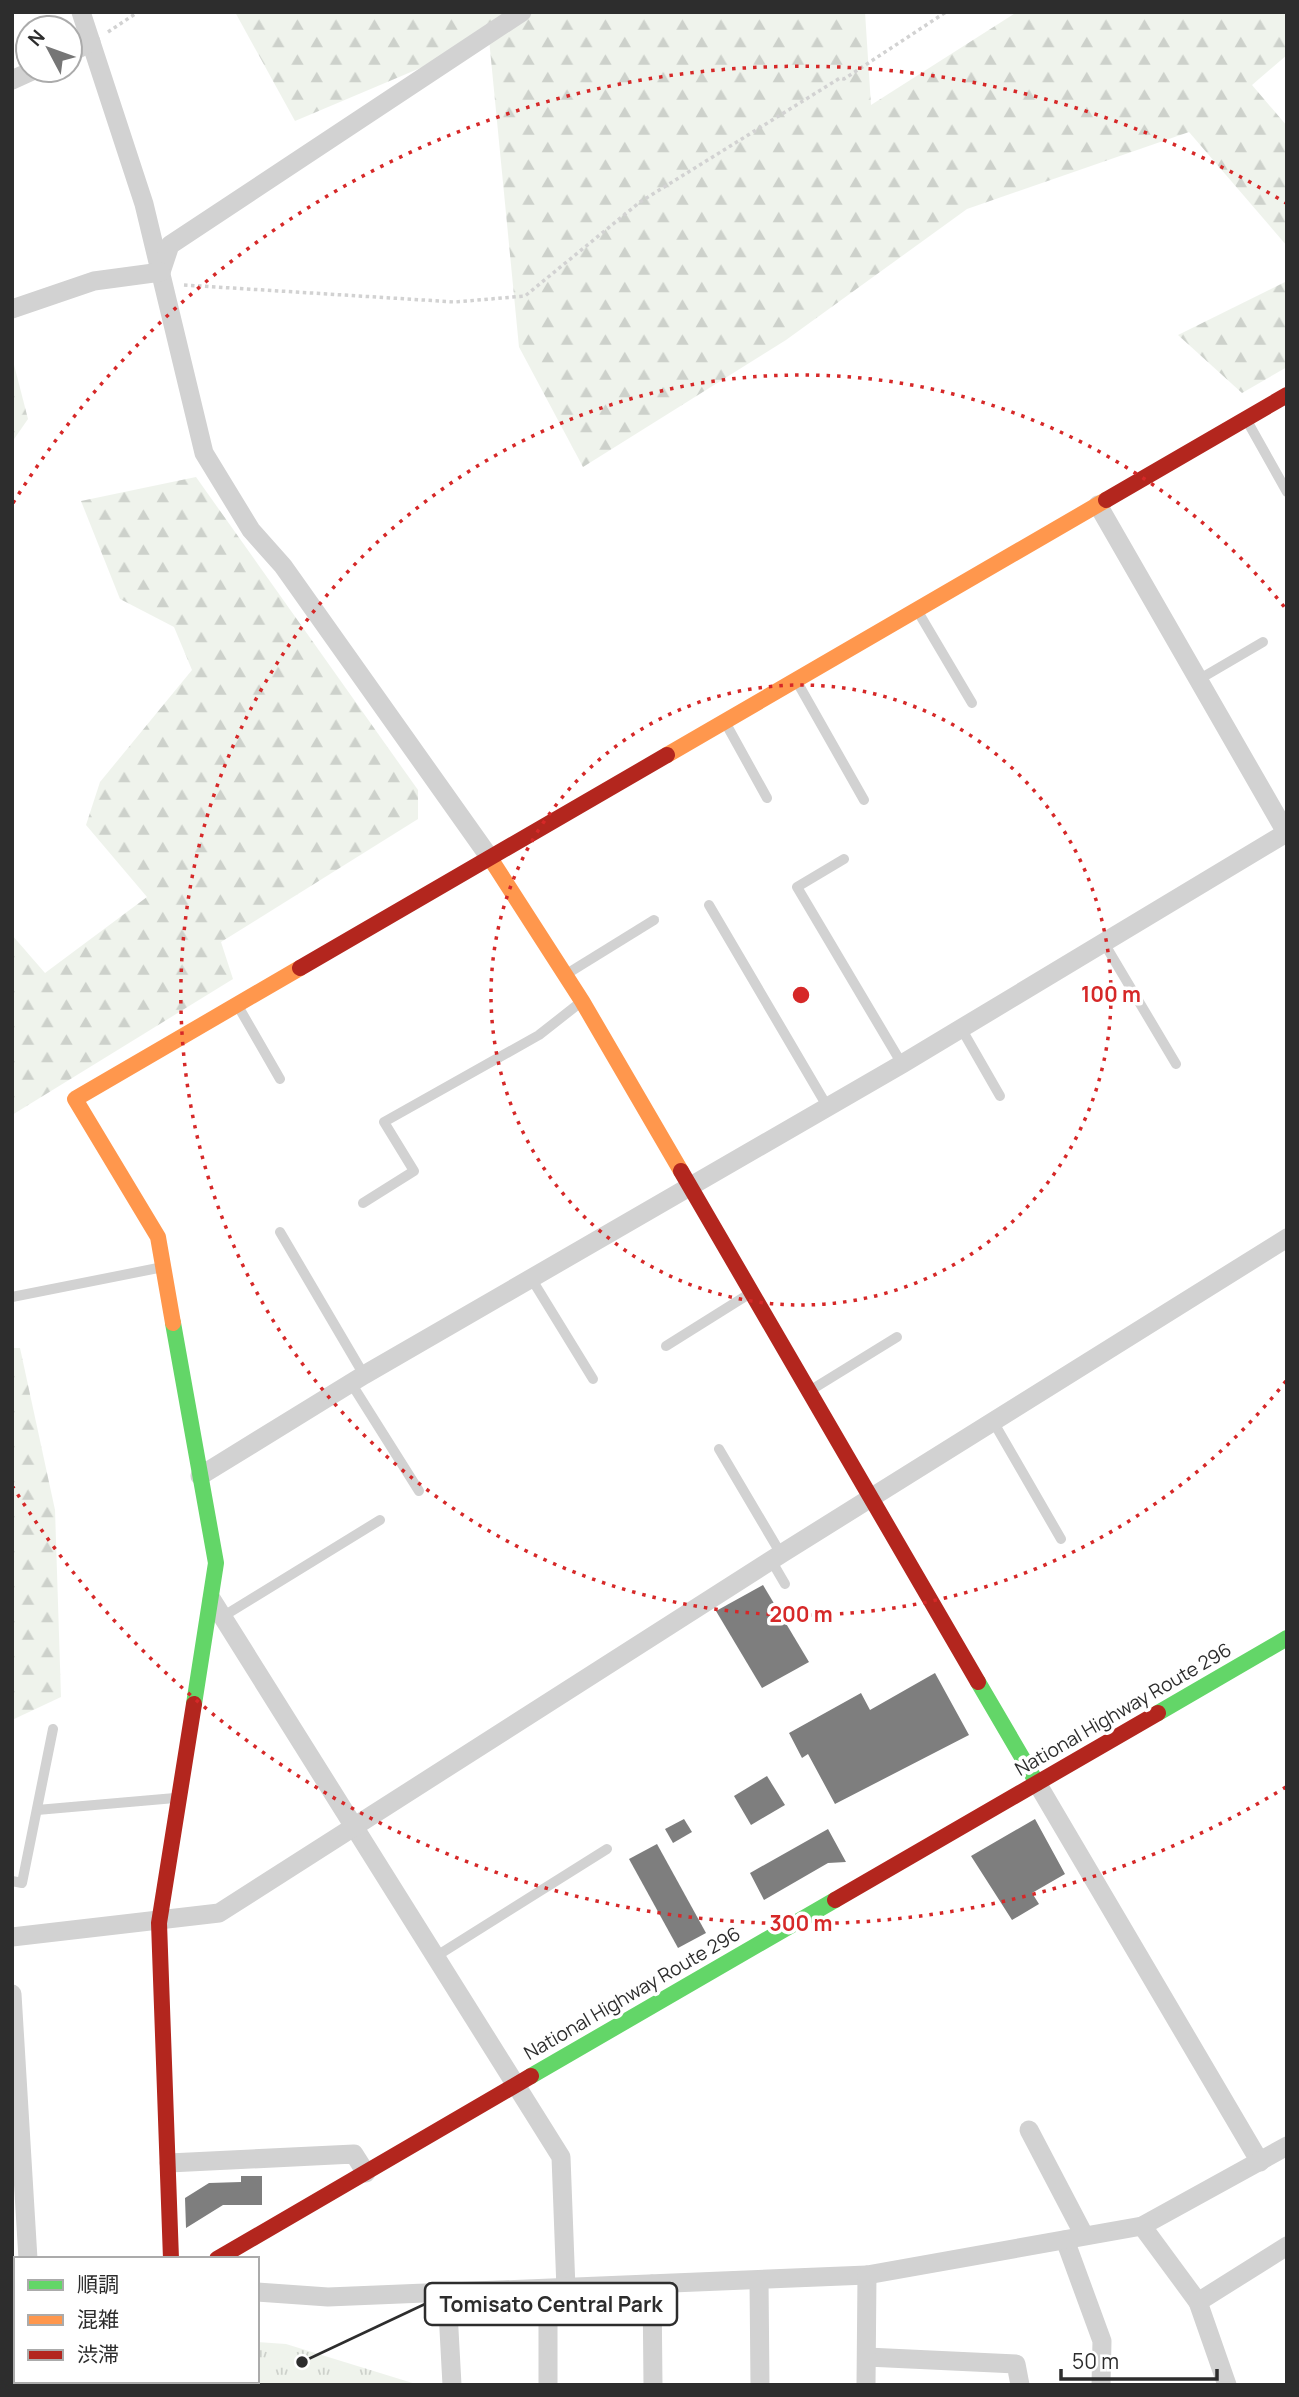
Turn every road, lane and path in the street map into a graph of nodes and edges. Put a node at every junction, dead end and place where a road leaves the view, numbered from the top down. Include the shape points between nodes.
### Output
1 (81, 12) edge
2 (138, 12) edge
3 (522, 12) edge
4 (946, 12) edge
5 (91, 42) junction
6 (84, 45) edge
7 (161, 272) junction
8 (12, 309) edge
9 (1287, 395) edge
10 (1245, 419) junction
11 (1287, 492) edge
12 (1098, 505) junction
13 (917, 610) junction
14 (1263, 642) dead end
15 (796, 680) junction
16 (1198, 680) junction
17 (972, 703) dead end
18 (725, 721) junction
19 (767, 798) dead end
20 (864, 800) dead end
21 (1286, 834) edge
22 (490, 858) junction
23 (844, 859) dead end
24 (709, 905) dead end
25 (654, 920) dead end
26 (1104, 943) junction
27 (565, 975) junction
28 (582, 1001) junction
29 (237, 1004) junction
30 (961, 1028) junction
31 (902, 1064) junction
32 (1177, 1064) dead end
33 (280, 1079) dead end
34 (1000, 1096) dead end
35 (827, 1106) junction
36 (690, 1184) junction
37 (363, 1203) dead end
38 (280, 1232) dead end
39 (1287, 1238) edge
40 (165, 1267) junction
41 (531, 1278) junction
42 (752, 1292) junction
43 (12, 1297) edge
44 (897, 1337) dead end
45 (666, 1346) dead end
46 (357, 1379) junction
47 (593, 1379) dead end
48 (810, 1391) junction
49 (994, 1423) junction
50 (719, 1449) dead end
51 (200, 1476) junction
52 (419, 1491) dead end
53 (872, 1497) junction
54 (380, 1520) dead end
55 (1061, 1539) dead end
56 (776, 1557) junction
57 (785, 1584) dead end
58 (217, 1609) junction
59 (1287, 1638) edge
60 (53, 1729) dead end
61 (1037, 1783) junction
62 (176, 1798) junction
63 (37, 1810) junction
64 (355, 1827) junction
65 (607, 1849) dead end
66 (12, 1881) edge
67 (159, 1923) junction
68 (12, 1937) edge
69 (436, 1956) junction
70 (12, 1994) edge
71 (515, 2085) junction
72 (1029, 2130) dead end
73 (1287, 2146) edge
74 (1260, 2162) junction
75 (169, 2163) junction
76 (366, 2173) junction
77 (1142, 2226) junction
78 (1084, 2235) junction
79 (1065, 2240) junction
80 (1287, 2246) edge
81 (28, 2257) edge
82 (171, 2257) edge
83 (220, 2257) edge
84 (867, 2275) junction
85 (759, 2280) junction
86 (652, 2284) junction
87 (557, 2289) junction
88 (259, 2292) edge
89 (447, 2293) junction
90 (1198, 2302) junction
91 (867, 2357) junction
92 (452, 2385) edge
93 (548, 2385) edge
94 (653, 2385) edge
95 (760, 2385) edge
96 (866, 2385) edge
97 (1020, 2385) edge
98 (1101, 2385) edge
99 (1227, 2385) edge

1 - 5 street
2 - 5 path
3 - 7 street via 170,245
4 - 7 path via 640,202 525,296 455,302 184,285
5 - 6 street
5 - 7 street via 144,204
7 - 8 street via 94,281
7 - 22 street via 204,453 251,530 284,566
9 - 10 main road
10 - 11 lane
10 - 12 main road
12 - 13 main road
12 - 16 street
13 - 15 main road
13 - 17 lane
14 - 16 lane
15 - 18 main road
15 - 20 lane
16 - 21 street
18 - 19 lane
18 - 22 main road
21 - 26 street
22 - 27 main road
22 - 29 main road
23 - 31 lane via 797,887
24 - 35 lane
25 - 27 lane
26 - 30 street
26 - 32 lane
27 - 28 main road
28 - 36 main road
28 - 37 lane via 539,1035 384,1122 414,1171
29 - 33 lane
29 - 40 main road via 75,1099 158,1237
30 - 31 street
30 - 34 lane
31 - 35 street
35 - 36 street
36 - 41 street
36 - 42 main road
38 - 46 lane
39 - 49 street
40 - 43 lane
40 - 51 main road
41 - 46 street
41 - 47 lane
42 - 45 lane
42 - 48 main road
44 - 48 lane
46 - 51 street
46 - 52 lane
48 - 53 main road
49 - 53 street
49 - 55 lane
50 - 56 lane
51 - 58 main road via 216,1563
53 - 56 street
53 - 61 main road
54 - 58 lane
56 - 57 lane
56 - 64 street
58 - 62 main road
58 - 64 street
59 - 61 main road, National Highway Route 296
60 - 63 lane
61 - 71 main road, National Highway Route 296
61 - 74 street
62 - 63 lane
62 - 67 main road
63 - 66 lane via 22,1883
64 - 67 street via 219,1913
64 - 69 street
65 - 69 lane
67 - 68 street
67 - 75 main road
69 - 71 street
70 - 81 street
71 - 76 main road, National Highway Route 296
71 - 87 street via 561,2157
72 - 78 street
73 - 74 street
74 - 77 street
75 - 76 street via 354,2154
75 - 82 main road
76 - 83 main road, National Highway Route 296
77 - 78 street
77 - 90 street
78 - 79 street
79 - 84 street
79 - 98 street via 1102,2342
80 - 90 street
84 - 85 street
84 - 91 street
85 - 86 street
85 - 95 street
86 - 87 street
86 - 94 street
87 - 89 street
87 - 93 street
88 - 89 street via 328,2297
89 - 92 street
90 - 99 street
91 - 96 street
91 - 97 street via 1016,2364

